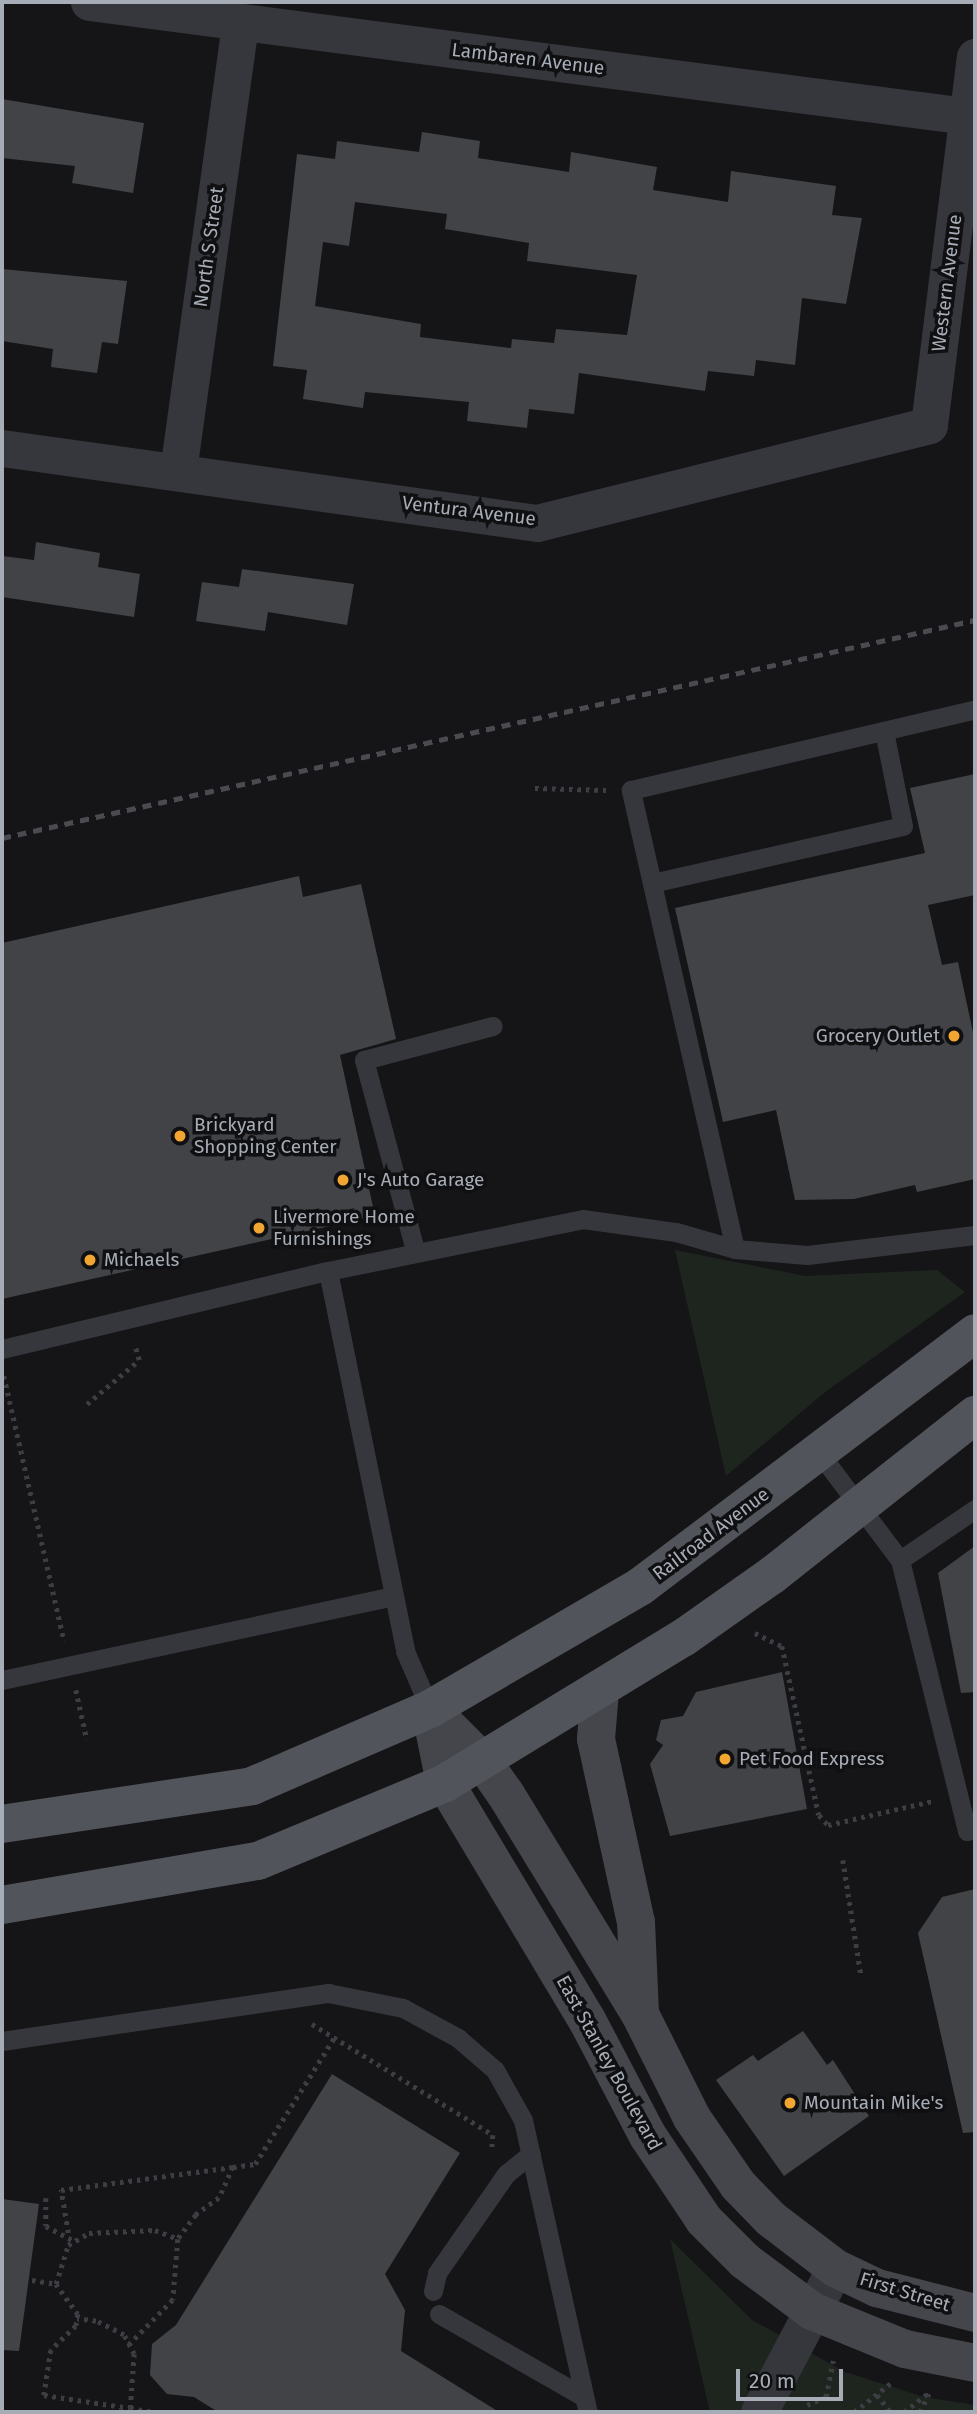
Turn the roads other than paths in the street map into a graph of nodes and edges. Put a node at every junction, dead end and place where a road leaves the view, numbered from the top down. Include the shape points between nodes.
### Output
1 (89, 2) edge
2 (240, 22) junction
3 (975, 57) edge
4 (967, 116) junction
5 (929, 425) joint
6 (2, 448) edge
7 (178, 471) junction
8 (975, 709) edge
9 (884, 731) junction
10 (652, 883) junction
11 (493, 1026) dead end
12 (973, 1239) edge
13 (735, 1249) junction
14 (415, 1250) junction
15 (328, 1271) junction
16 (975, 1334) edge
17 (2, 1349) edge
18 (975, 1415) edge
19 (817, 1450) junction
20 (857, 1505) junction
21 (975, 1509) edge
22 (901, 1560) junction
23 (393, 1596) junction
24 (2, 1679) edge
25 (600, 1691) junction
26 (430, 1709) junction
27 (483, 1762) junction
28 (445, 1783) junction
29 (2, 1824) edge
30 (975, 1829) edge
31 (2, 1905) edge
32 (640, 2014) junction
33 (2, 2041) edge
34 (531, 2154) junction
35 (835, 2268) junction
36 (433, 2291) dead end
37 (812, 2311) junction
38 (975, 2313) edge
39 (439, 2314) dead end
40 (975, 2363) edge
41 (586, 2405) edge
42 (759, 2412) edge

1 - 2 street, Lambaren Avenue
2 - 4 street, Lambaren Avenue
2 - 7 street, North S Street
3 - 4 street, Western Avenue
4 - 5 street, Western Avenue
5 - 7 street, Ventura Avenue via 537,523
6 - 7 street, Ventura Avenue
8 - 9 lane
9 - 10 lane via 903,826
9 - 10 lane via 631,790
10 - 13 lane
11 - 14 lane via 364,1060
12 - 13 lane via 807,1255
13 - 14 lane via 676,1232 583,1219
14 - 15 lane
15 - 17 lane
15 - 23 lane
16 - 19 main road, Railroad Avenue
18 - 20 main road
19 - 20 lane
19 - 26 main road, Railroad Avenue via 641,1586
20 - 22 lane
20 - 25 main road via 771,1576
21 - 22 lane
22 - 30 lane via 967,1831
23 - 24 lane
23 - 26 lane via 405,1651
25 - 27 main road
25 - 32 main road via 596,1739 636,1922
26 - 27 main road
26 - 28 main road, East Stanley Boulevard
26 - 29 main road via 252,1786
27 - 28 main road
27 - 32 main road
28 - 31 main road via 258,1861
28 - 37 main road, East Stanley Boulevard via 675,2180 745,2261
32 - 35 main road via 692,2118 738,2185 771,2219
33 - 34 lane via 328,1993 403,2008 458,2038 495,2070 523,2120
34 - 36 lane via 506,2174 437,2273
34 - 41 lane
35 - 37 street
35 - 38 main road, First Street via 917,2301
37 - 40 main road via 905,2349
37 - 42 street
39 - 41 lane

